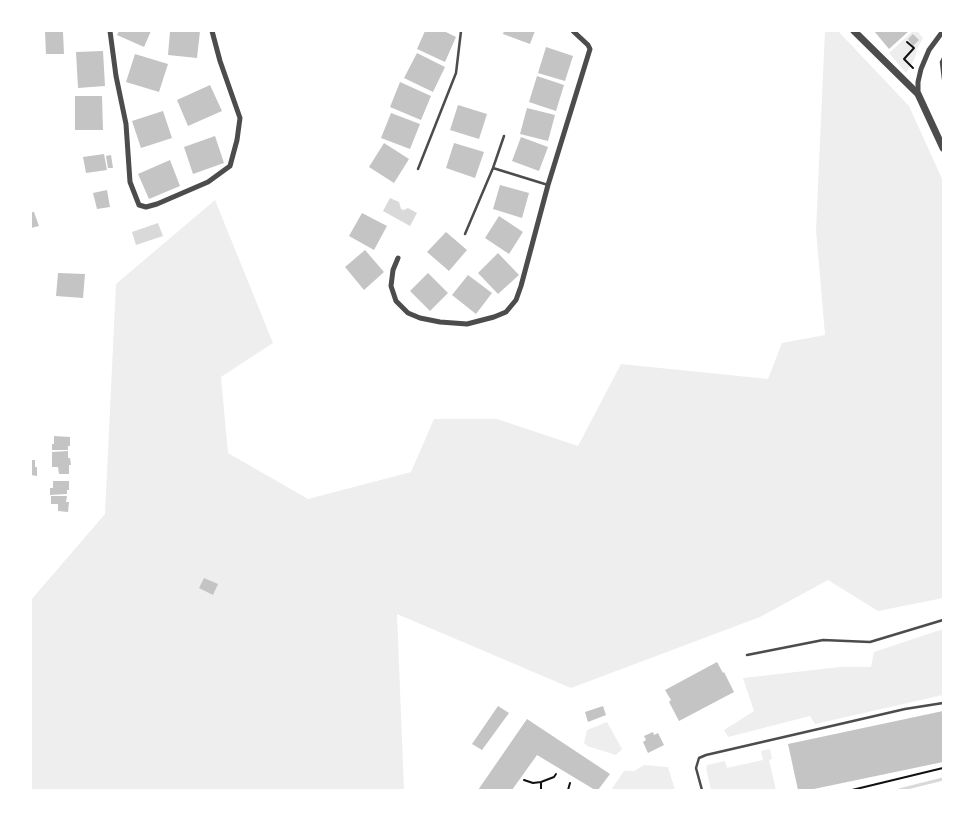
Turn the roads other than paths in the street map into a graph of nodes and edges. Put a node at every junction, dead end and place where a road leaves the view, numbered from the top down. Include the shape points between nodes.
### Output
1 (110, 31) edge
2 (212, 31) edge
3 (461, 31) edge
4 (573, 31) edge
5 (854, 31) edge
6 (943, 31) edge
7 (943, 58) edge
8 (943, 79) edge
9 (918, 94) junction
10 (504, 136) dead end
11 (943, 148) edge
12 (493, 168) junction
13 (418, 169) dead end
14 (548, 185) junction
15 (465, 234) dead end
16 (398, 258) dead end
17 (943, 620) edge
18 (746, 655) dead end
19 (943, 703) edge
20 (702, 790) edge

1 - 2 street via 126,124 130,182 138,205 146,207 208,182 230,166 238,140 240,118
3 - 13 lane via 456,74
4 - 14 street via 590,49
5 - 9 street
6 - 9 street via 929,50 920,74
7 - 8 lane via 940,62
9 - 11 street
10 - 12 lane
12 - 14 lane
12 - 15 lane
14 - 16 street via 521,286 516,300 506,312 467,324 440,322 408,313 396,301 390,286
17 - 18 lane via 870,642 823,640
19 - 20 lane via 905,709 699,758 696,768

